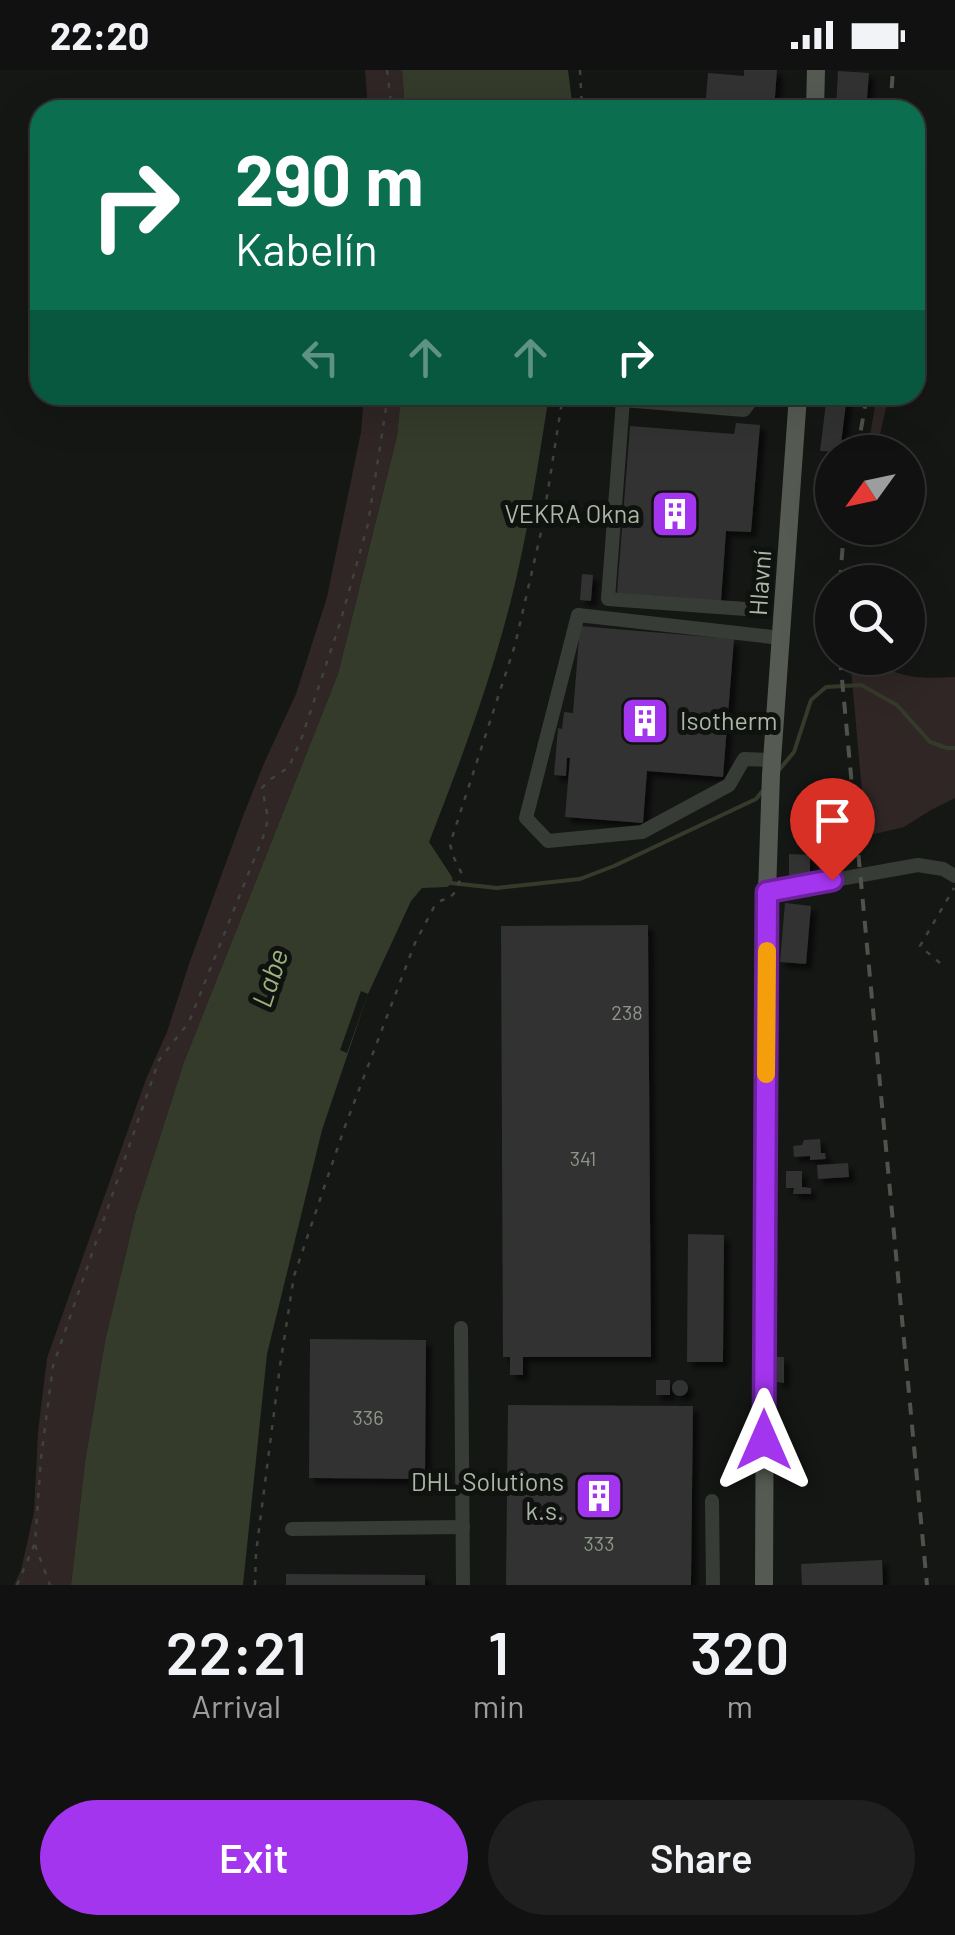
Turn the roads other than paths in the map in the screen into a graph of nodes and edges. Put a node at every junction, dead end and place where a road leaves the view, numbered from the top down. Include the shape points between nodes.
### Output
1 (816, 70) edge
2 (814, 100) edge
3 (622, 405) edge
4 (683, 405) edge
5 (748, 405) edge
6 (797, 405) edge
7 (759, 610) dead end
8 (781, 638) junction
9 (772, 767) junction
10 (955, 876) edge
11 (767, 892) junction
12 (461, 1328) dead end
13 (712, 1502) dead end
14 (463, 1526) junction
15 (292, 1528) dead end
16 (464, 1585) edge
17 (713, 1585) edge
18 (764, 1585) edge

1 - 2 main road
3 - 7 street via 608,599
4 - 5 street
6 - 8 main road, Hlavní
8 - 9 main road, Hlavní
8 - 9 street via 578,615 526,818 548,841 642,832 729,785 744,758
9 - 11 main road, Hlavní
10 - 11 street via 918,865
11 - 18 main road, Hlavní
12 - 14 street
13 - 17 street
14 - 15 street
14 - 16 street

